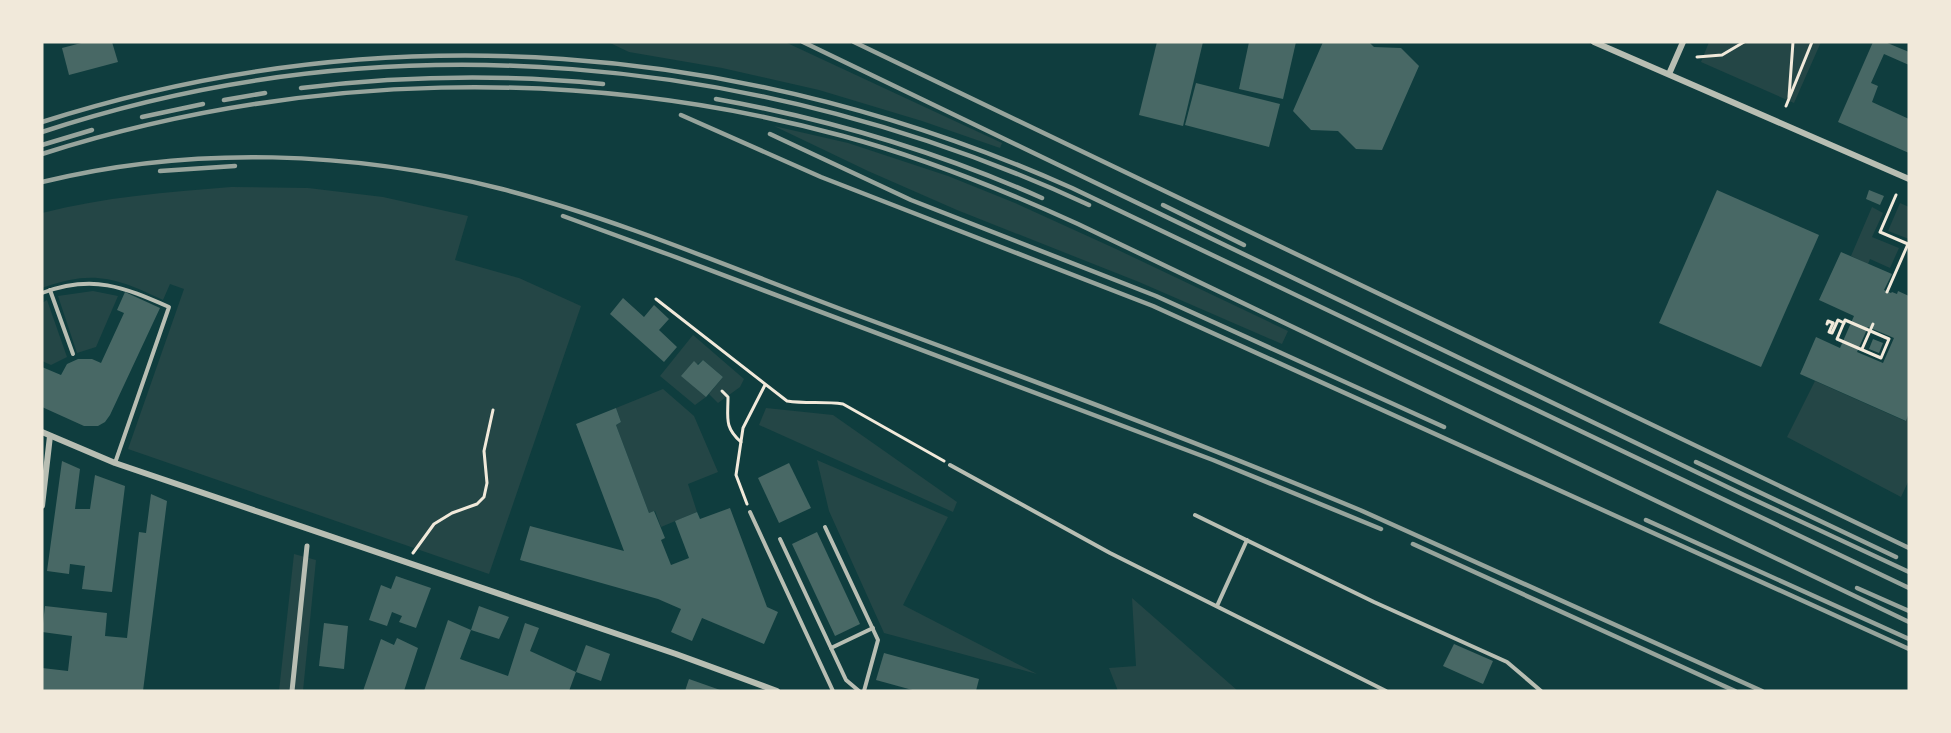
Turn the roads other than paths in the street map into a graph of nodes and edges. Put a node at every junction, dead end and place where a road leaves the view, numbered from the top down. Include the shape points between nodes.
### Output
1 (1594, 42) edge
2 (1683, 42) edge
3 (1668, 75) junction
4 (1909, 179) edge
5 (50, 290) junction
6 (42, 292) edge
7 (73, 354) dead end
8 (42, 432) edge
9 (50, 436) junction
10 (116, 463) junction
11 (950, 465) road end
12 (42, 506) edge
13 (750, 512) road end
14 (1195, 515) dead end
15 (825, 527) dead end
16 (780, 539) dead end
17 (1247, 540) junction
18 (308, 546) dead end
19 (1217, 606) junction
20 (873, 628) junction
21 (831, 648) junction
22 (292, 691) edge
23 (777, 691) edge
24 (833, 691) edge
25 (862, 691) edge
26 (1386, 691) edge
27 (1541, 691) edge

1 - 3 street
2 - 3 street
3 - 4 street
5 - 6 lane
5 - 7 lane
5 - 10 lane via 110,284 169,307
8 - 9 street
9 - 10 street
9 - 12 street
10 - 23 street
11 - 19 lane via 1110,553
13 - 24 lane
14 - 17 lane
15 - 20 lane
16 - 21 lane
17 - 19 lane
17 - 27 lane via 1507,662
18 - 22 street
19 - 26 lane
20 - 21 lane
20 - 25 lane via 878,640
21 - 25 lane via 846,680

